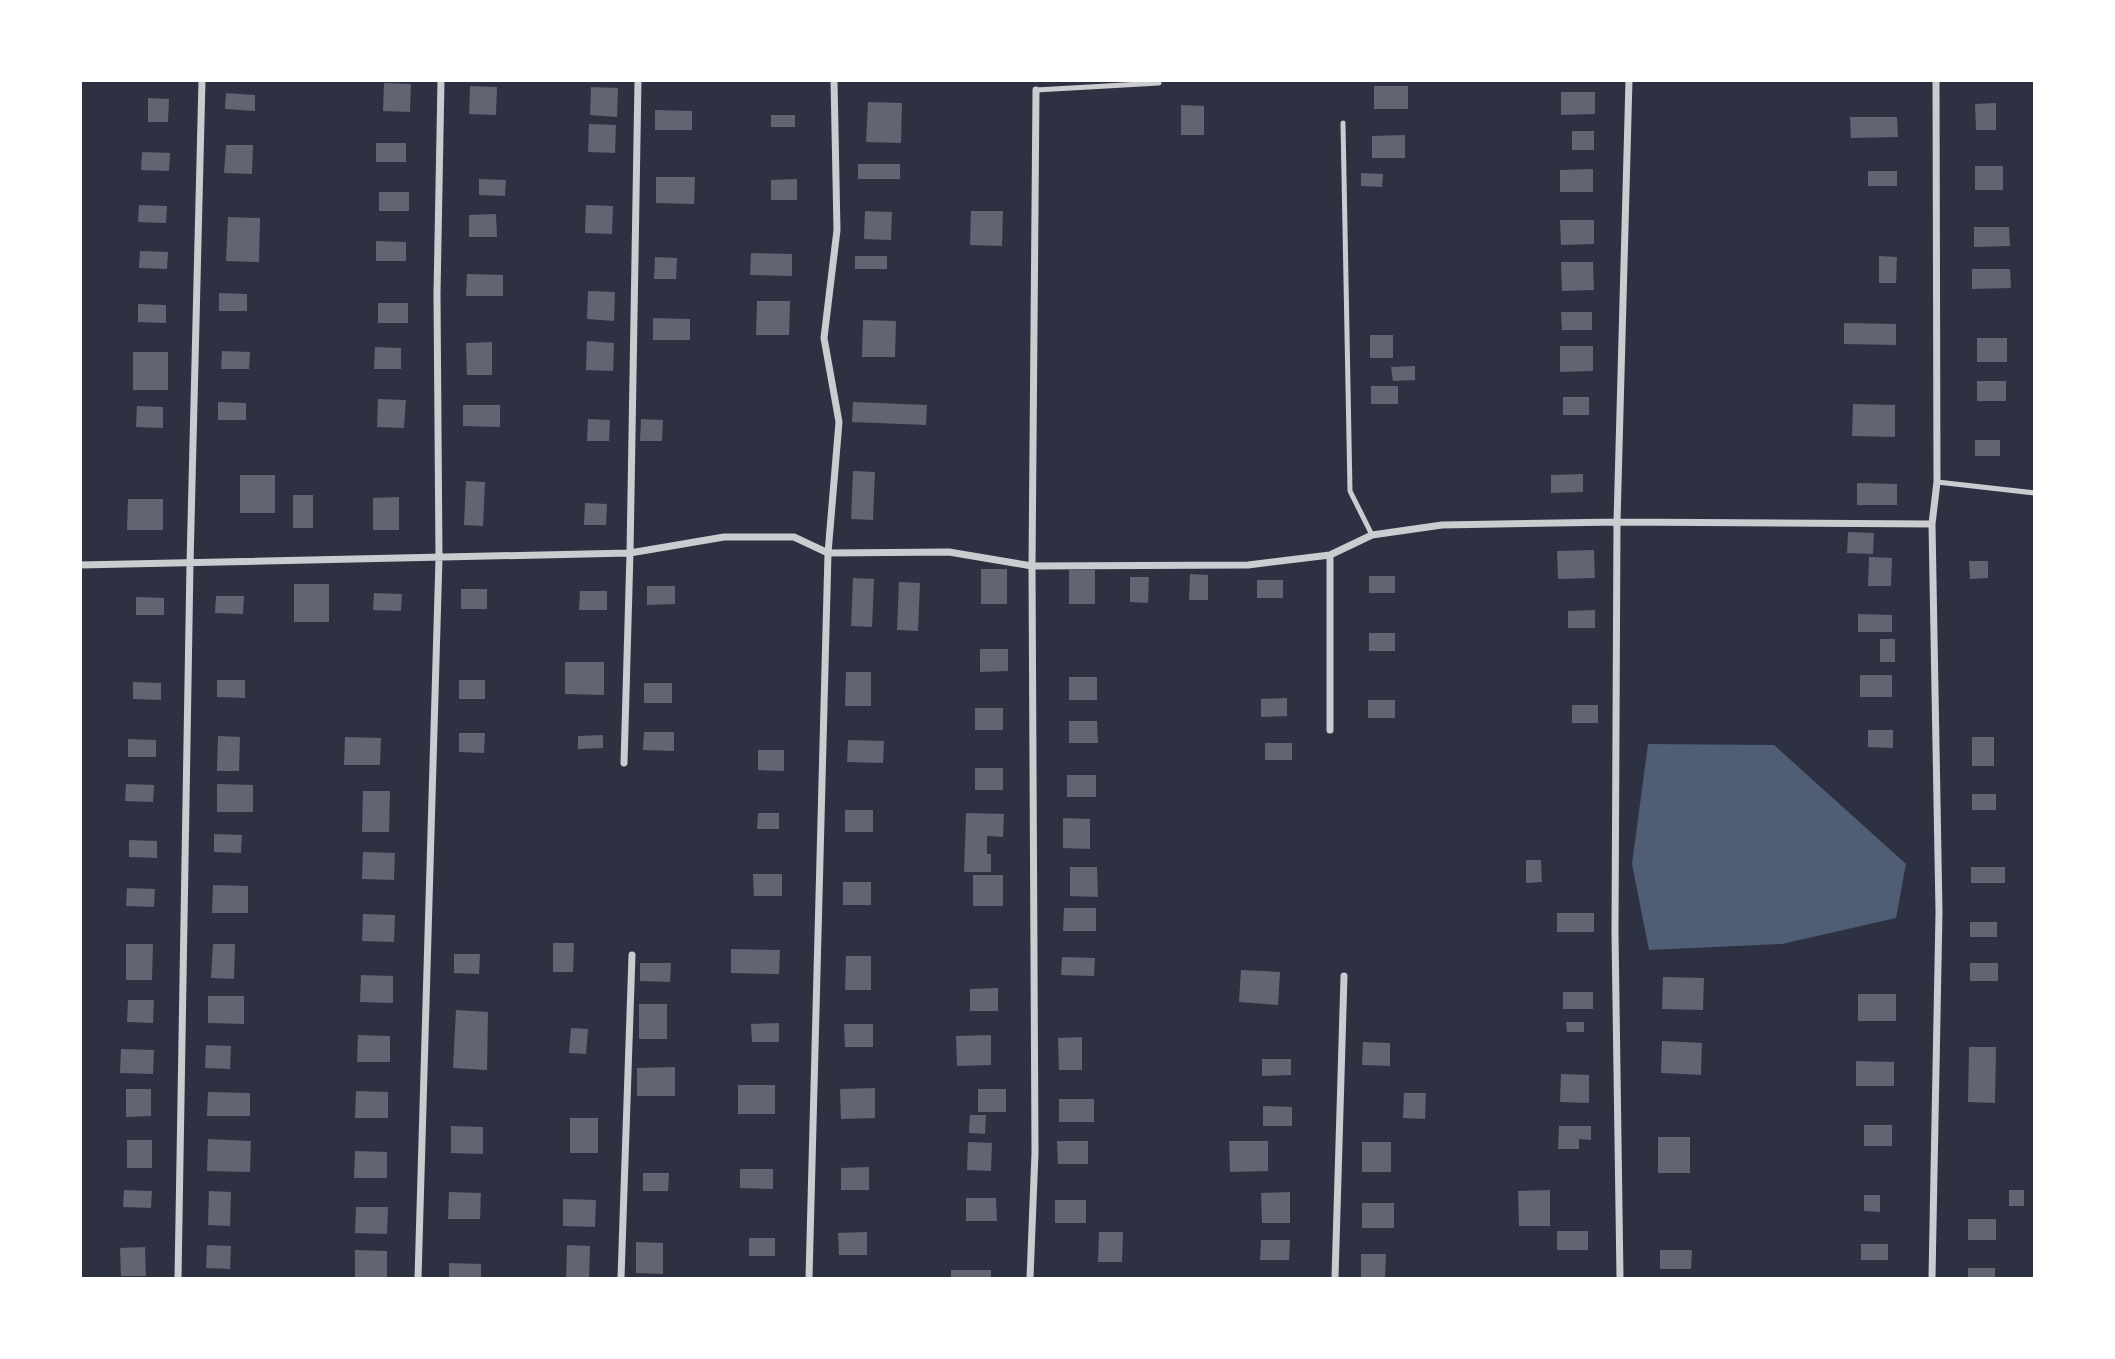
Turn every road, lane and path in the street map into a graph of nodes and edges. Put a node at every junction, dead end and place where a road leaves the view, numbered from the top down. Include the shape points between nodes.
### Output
1 (202, 80) edge
2 (441, 80) edge
3 (638, 80) edge
4 (834, 80) edge
5 (1629, 80) edge
6 (1936, 80) edge
7 (1159, 83) dead end
8 (1036, 90) joint
9 (1343, 123) dead end
10 (1937, 482) junction
11 (2035, 494) edge
12 (1617, 522) junction
13 (1932, 524) junction
14 (1372, 535) junction
15 (630, 553) junction
16 (828, 553) junction
17 (1330, 555) junction
18 (439, 558) junction
19 (190, 564) junction
20 (80, 565) edge
21 (1032, 566) junction
22 (1330, 730) dead end
23 (624, 763) dead end
24 (632, 955) dead end
25 (1344, 976) dead end
26 (178, 1279) edge
27 (418, 1279) edge
28 (621, 1279) edge
29 (809, 1279) edge
30 (1030, 1279) edge
31 (1335, 1279) edge
32 (1619, 1279) edge
33 (1932, 1279) edge

1 - 19 street
2 - 18 street
3 - 15 street
4 - 16 street via 836,230 824,338 839,422
5 - 12 street
6 - 10 street
7 - 8 lane
8 - 21 street
9 - 14 lane via 1350,491
10 - 11 lane
10 - 13 street
12 - 13 street
12 - 14 street via 1442,525
12 - 32 street
13 - 33 street via 1939,912
14 - 17 street
15 - 16 street via 724,537 794,537
15 - 18 street
15 - 23 street
16 - 21 street via 949,552
16 - 29 street
17 - 21 street via 1248,565
17 - 22 street
18 - 19 street
18 - 27 street
19 - 20 street
19 - 26 street
21 - 30 street via 1035,1153
24 - 28 street
25 - 31 street

